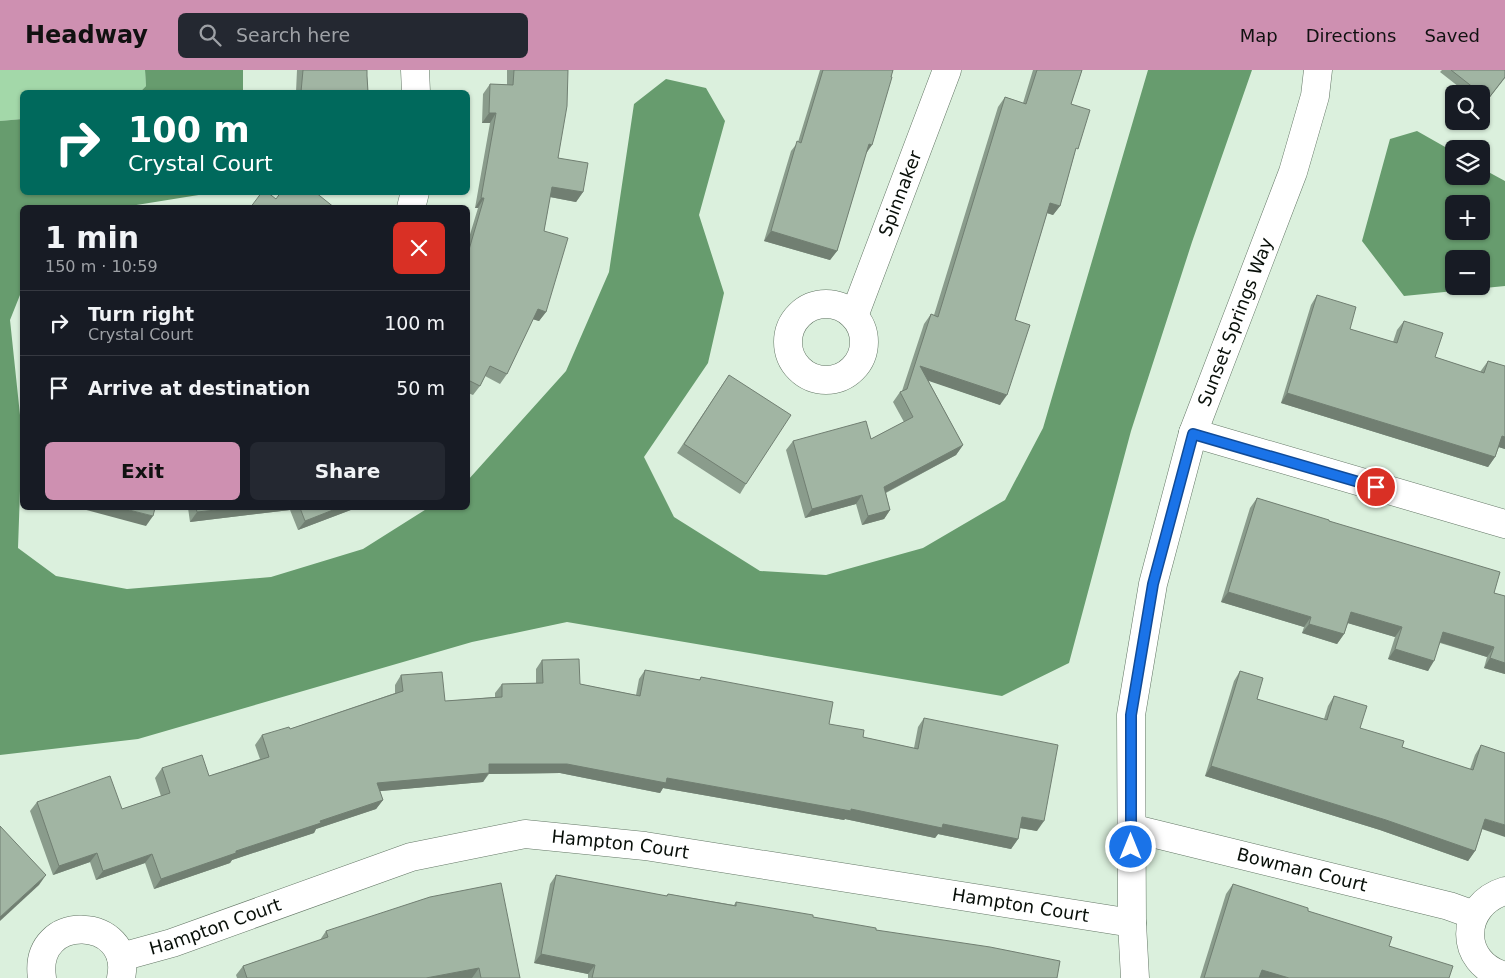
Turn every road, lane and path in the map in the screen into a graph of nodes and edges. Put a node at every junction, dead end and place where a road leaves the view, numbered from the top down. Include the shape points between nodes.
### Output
1 (415, 70) edge
2 (947, 70) edge
3 (1318, 70) edge
4 (416, 90) edge
5 (854, 316) dead end
6 (1193, 434) junction
7 (1505, 524) edge
8 (1131, 828) junction
9 (1505, 891) edge
10 (1474, 915) junction
11 (1132, 923) junction
12 (121, 968) edge
13 (1505, 976) edge
14 (42, 978) edge
15 (1135, 978) edge

1 - 4 street
2 - 5 street, Spinnaker
3 - 6 street, Sunset Springs Way via 1315,96 1292,172
6 - 7 street
6 - 8 street, Sunset Springs Way via 1153,584 1131,715
8 - 10 street, Bowman Court via 1449,906
8 - 11 street, Sunset Springs Way
9 - 10 street via 1482,903
10 - 13 street via 1470,928 1475,955 1495,973
11 - 12 street, Hampton Court via 645,846 525,834 411,857 172,943
11 - 15 street, Sunset Springs Way
12 - 14 street, Hampton Court via 115,946 106,936 82,928 69,930 48,944 40,968

